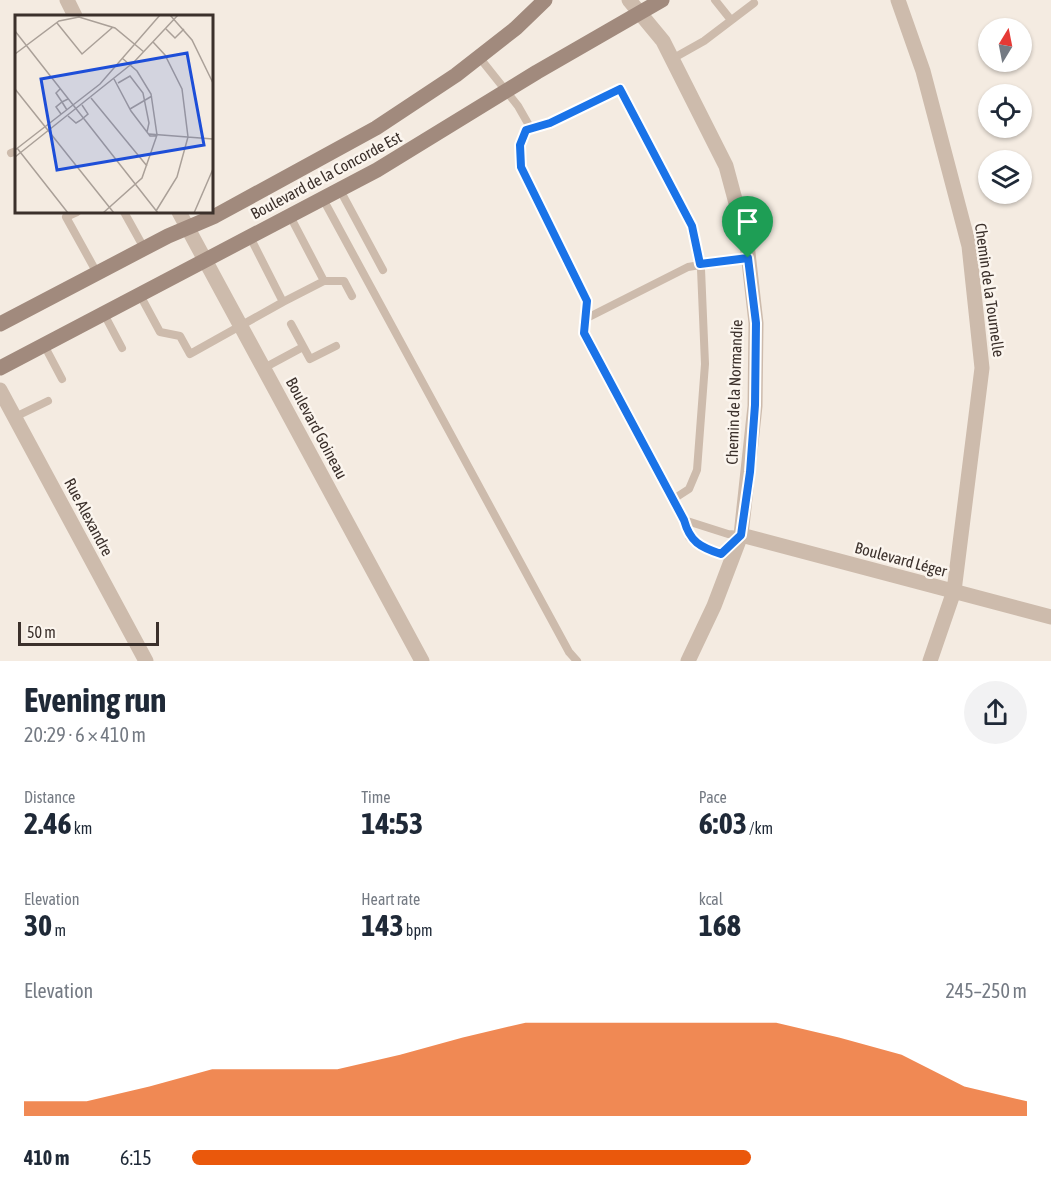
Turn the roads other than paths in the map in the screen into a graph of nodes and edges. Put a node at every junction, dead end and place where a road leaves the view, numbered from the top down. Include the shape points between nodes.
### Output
1 (67, 0) edge
2 (545, 0) edge
3 (629, 0) edge
4 (662, 0) edge
5 (715, 0) edge
6 (898, 0) edge
7 (754, 3) dead end
8 (641, 13) junction
9 (74, 15) edge
10 (731, 20) junction
11 (479, 57) junction
12 (672, 58) junction
13 (505, 92) junction
14 (530, 127) junction
15 (340, 190) junction
16 (323, 199) junction
17 (75, 213) edge
18 (125, 213) edge
19 (181, 213) edge
20 (290, 216) junction
21 (188, 227) junction
22 (250, 237) junction
23 (144, 248) junction
24 (748, 258) junction
25 (206, 260) junction
26 (700, 264) junction
27 (383, 270) dead end
28 (97, 273) junction
29 (324, 281) junction
30 (140, 295) junction
31 (352, 296) dead end
32 (283, 302) junction
33 (104, 314) junction
34 (585, 319) junction
35 (0, 324) edge
36 (291, 324) dead end
37 (242, 325) junction
38 (44, 345) junction
39 (336, 346) dead end
40 (303, 347) junction
41 (122, 348) dead end
42 (0, 368) edge
43 (264, 368) junction
44 (62, 379) dead end
45 (0, 390) edge
46 (48, 401) dead end
47 (15, 417) junction
48 (672, 500) junction
49 (684, 520) junction
50 (741, 535) junction
51 (954, 591) junction
52 (1051, 617) edge
53 (146, 661) edge
54 (422, 661) edge
55 (578, 661) edge
56 (688, 661) edge
57 (930, 661) edge

1 - 9 street
2 - 11 street, Boulevard de la Concorde Est
3 - 8 street, Chemin de la Normandie
4 - 8 street, Boulevard de la Concorde Est
5 - 10 lane
6 - 51 street, Chemin de la Tournelle via 922,71 969,246 982,368
7 - 10 lane
8 - 12 street, Chemin de la Normandie
8 - 13 street, Boulevard de la Concorde Est
10 - 12 lane via 704,41
11 - 13 lane
11 - 21 street, Boulevard de la Concorde Est via 427,96 362,136
12 - 24 street, Chemin de la Normandie via 726,166
13 - 14 lane
13 - 15 street, Boulevard de la Concorde Est
14 - 26 lane via 550,123 620,89 692,226
14 - 34 lane via 521,138 521,167 587,301
15 - 16 street, Boulevard de la Concorde Est
15 - 27 lane
16 - 20 street, Boulevard de la Concorde Est
16 - 55 lane via 569,652
17 - 28 lane via 66,217
18 - 23 lane
19 - 21 street, Boulevard Goineau
20 - 22 street, Boulevard de la Concorde Est
20 - 29 lane
21 - 23 street, Boulevard de la Concorde Est
21 - 25 street, Boulevard Goineau
22 - 25 street, Boulevard de la Concorde Est
22 - 32 lane
23 - 28 street, Boulevard de la Concorde Est
24 - 26 lane
24 - 50 street, Chemin de la Normandie via 756,323 755,405
25 - 30 street, Boulevard de la Concorde Est
25 - 37 street, Boulevard Goineau
26 - 34 lane via 675,272
26 - 48 lane via 705,364 697,470 689,489
28 - 35 street, Boulevard de la Concorde Est
29 - 31 lane via 344,281
29 - 32 lane
30 - 33 street, Boulevard de la Concorde Est
30 - 37 lane via 160,332 180,336 190,354
32 - 37 lane
33 - 38 street, Boulevard de la Concorde Est
33 - 41 lane
34 - 48 lane via 584,333
36 - 40 lane
37 - 43 street, Boulevard Goineau
38 - 42 street, Boulevard de la Concorde Est
38 - 44 lane
39 - 40 lane via 310,359
40 - 43 lane
43 - 54 street, Boulevard Goineau
45 - 47 street, Rue Alexandre
46 - 47 lane
47 - 53 street, Rue Alexandre
48 - 49 lane
49 - 50 lane
49 - 50 lane via 693,542 721,554
50 - 51 street, Boulevard Léger
50 - 56 street, Chemin de la Normandie
51 - 52 street, Boulevard Léger
51 - 57 street, Chemin de la Tournelle

